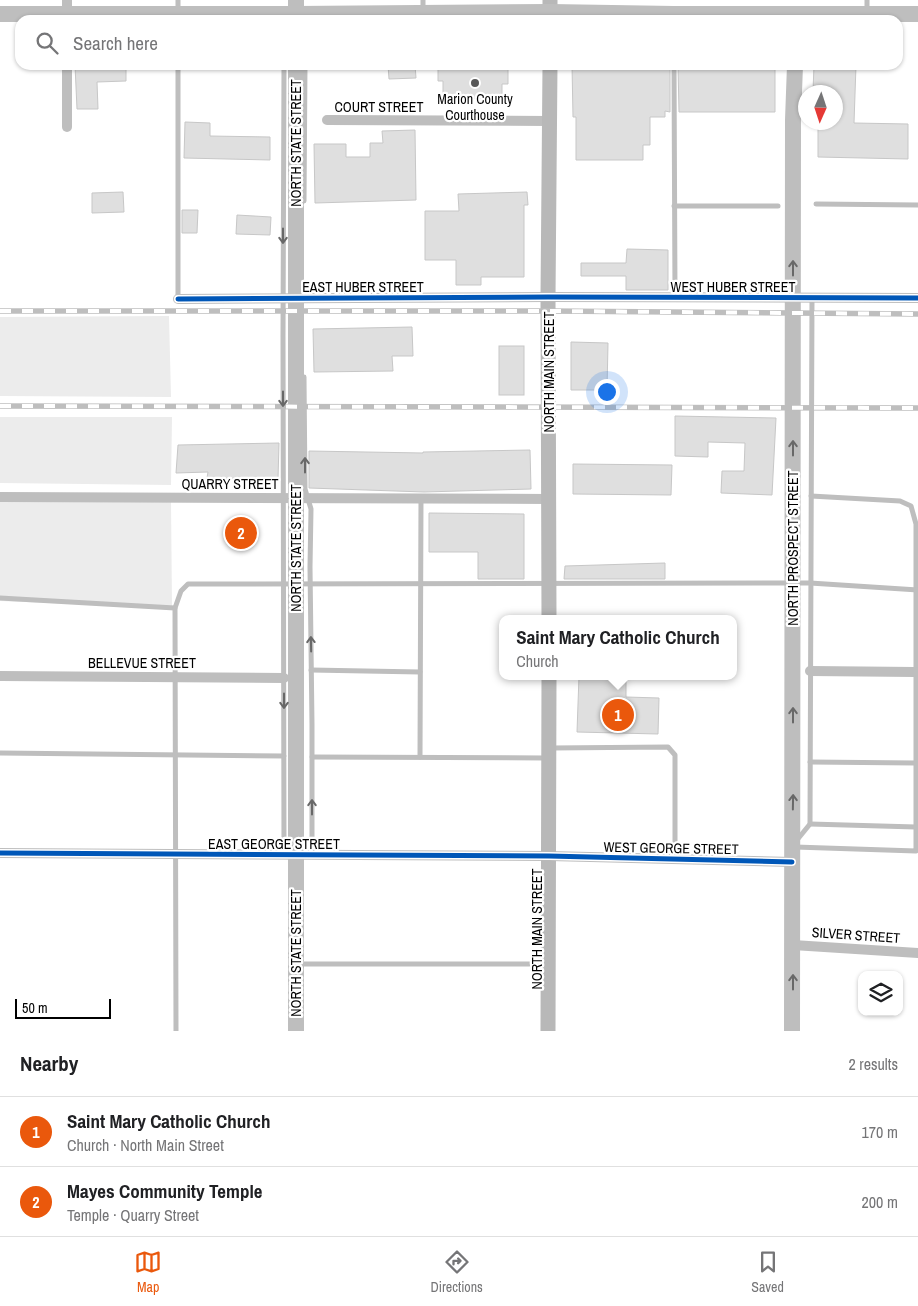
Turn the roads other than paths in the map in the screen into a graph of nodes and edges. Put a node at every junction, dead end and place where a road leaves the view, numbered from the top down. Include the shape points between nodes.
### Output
1 (423, 6) edge
2 (867, 7) edge
3 (67, 11) edge
4 (178, 11) edge
5 (550, 11) edge
6 (797, 11) edge
7 (296, 12) edge
8 (0, 14) edge
9 (918, 14) edge
10 (633, 15) edge
11 (715, 15) edge
12 (67, 70) edge
13 (178, 70) edge
14 (284, 70) edge
15 (296, 70) edge
16 (305, 70) edge
17 (550, 70) edge
18 (674, 70) edge
19 (795, 70) edge
20 (327, 120) dead end
21 (550, 121) junction
22 (68, 126) dead end
23 (816, 204) dead end
24 (918, 205) edge
25 (674, 206) junction
26 (778, 206) dead end
27 (304, 209) dead end
28 (548, 297) junction
29 (675, 298) junction
30 (812, 298) junction
31 (918, 298) edge
32 (178, 299) joint
33 (283, 299) junction
34 (304, 371) dead end
35 (811, 496) junction
36 (0, 497) edge
37 (283, 498) junction
38 (308, 498) junction
39 (421, 498) junction
40 (550, 499) junction
41 (549, 583) junction
42 (810, 583) junction
43 (284, 584) junction
44 (310, 584) junction
45 (420, 584) junction
46 (916, 590) edge
47 (0, 598) edge
48 (175, 608) junction
49 (549, 615) edge
50 (311, 670) junction
51 (810, 671) junction
52 (420, 672) junction
53 (914, 672) junction
54 (0, 676) edge
55 (176, 677) junction
56 (284, 678) junction
57 (549, 680) edge
58 (0, 753) edge
59 (549, 753) junction
60 (175, 754) junction
61 (284, 756) junction
62 (312, 757) junction
63 (420, 757) junction
64 (810, 762) junction
65 (915, 763) junction
66 (810, 824) junction
67 (916, 827) junction
68 (917, 851) edge
69 (0, 853) edge
70 (792, 854) junction
71 (175, 855) junction
72 (297, 856) junction
73 (549, 856) junction
74 (675, 859) junction
75 (793, 945) junction
76 (918, 953) edge
77 (296, 964) junction
78 (548, 964) junction
79 (176, 1031) edge
80 (296, 1031) edge
81 (548, 1031) edge
82 (792, 1031) edge

1 - 5 main road
1 - 7 main road
2 - 6 main road
2 - 9 main road
3 - 4 main road
3 - 8 main road
4 - 7 main road
5 - 10 main road
6 - 11 main road
12 - 22 street
13 - 32 lane
14 -> 33 lane
15 - 72 main road, NORTH STATE STREET
16 - 27 lane
17 - 21 street, NORTH MAIN STREET
18 - 25 lane
70 -> 19 main road, NORTH PROSPECT STREET
20 - 21 street, COURT STREET
21 - 28 street, NORTH MAIN STREET
23 - 24 lane
25 - 26 lane
25 - 29 lane
28 - 29 street, WEST HUBER STREET
28 - 33 street, EAST HUBER STREET
28 - 40 street, NORTH MAIN STREET
29 - 30 street, WEST HUBER STREET
30 - 31 street, WEST HUBER STREET
30 - 35 lane
32 - 33 street, EAST HUBER STREET
33 -> 37 lane
38 -> 34 lane via 305,489
35 - 42 lane
35 - 46 lane via 900,501 911,506 916,524
36 - 37 street, QUARRY STREET
37 - 38 street, QUARRY STREET
37 - 43 lane
38 - 39 street, QUARRY STREET
38 - 44 lane via 311,509
39 - 40 street, QUARRY STREET
39 - 45 lane
40 - 41 street, NORTH MAIN STREET
41 - 42 lane
41 - 45 lane
41 - 49 street, NORTH MAIN STREET
42 - 46 lane
42 - 51 lane
43 - 44 lane
43 - 48 lane via 188,584 181,591
43 - 56 lane
44 - 45 lane
50 -> 44 lane
45 - 52 lane
46 - 53 lane
47 - 48 lane
48 - 55 lane
50 - 52 lane
50 - 62 lane
51 - 53 street
51 - 64 lane
52 - 63 lane
53 - 65 lane
54 - 55 street, BELLEVUE STREET
55 - 56 street, BELLEVUE STREET
55 - 60 lane
56 -> 61 lane
57 - 59 street, NORTH MAIN STREET
58 - 60 lane
59 - 63 lane
59 - 73 street, NORTH MAIN STREET
59 - 74 lane via 668,746 675,755
60 - 61 lane
60 - 71 lane
61 - 72 lane
62 - 63 lane
72 -> 62 lane
64 - 65 lane
64 - 66 lane
65 - 67 lane
66 - 67 lane
66 - 70 lane
67 - 68 lane
68 - 70 lane
69 - 71 street, EAST GEORGE STREET
70 - 74 street, WEST GEORGE STREET
70 - 75 main road, NORTH PROSPECT STREET
71 - 72 street, EAST GEORGE STREET
71 - 79 lane
72 - 73 street, EAST GEORGE STREET
72 - 77 main road, NORTH STATE STREET
73 - 74 street, WEST GEORGE STREET
73 - 78 street, NORTH MAIN STREET
75 - 76 street, SILVER STREET
82 -> 75 main road, NORTH PROSPECT STREET
77 - 78 lane
77 - 80 main road, NORTH STATE STREET
78 - 81 street, NORTH MAIN STREET

